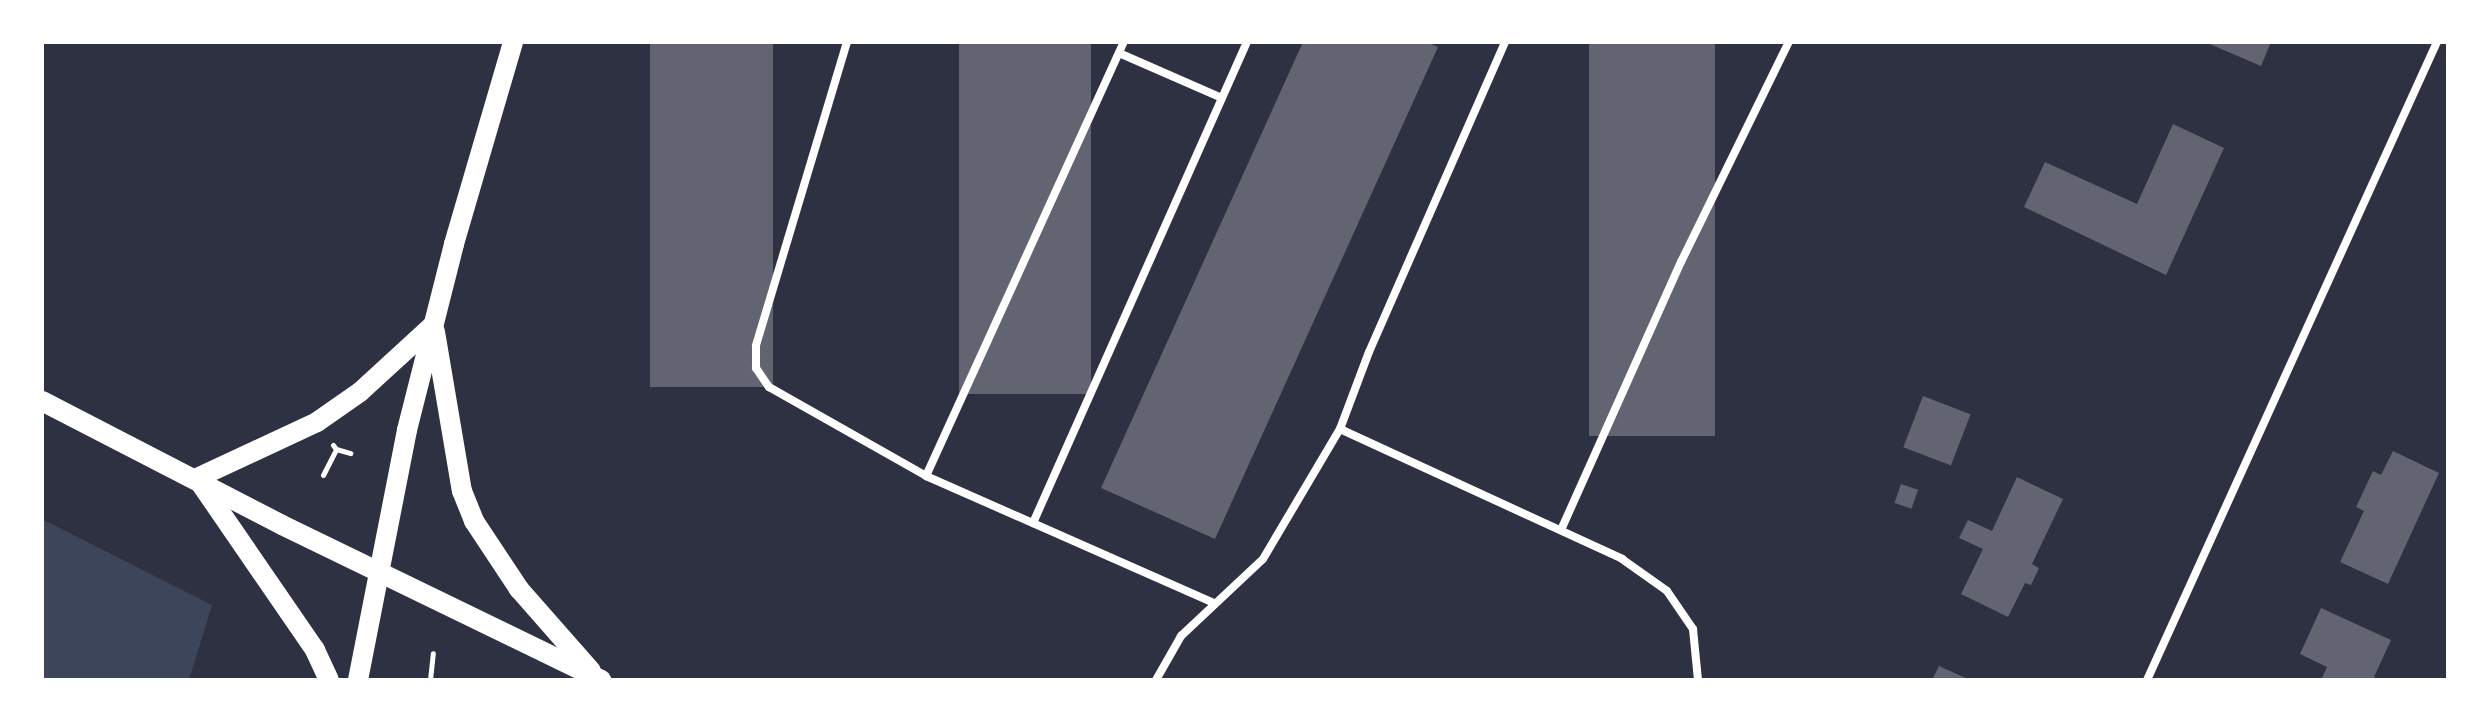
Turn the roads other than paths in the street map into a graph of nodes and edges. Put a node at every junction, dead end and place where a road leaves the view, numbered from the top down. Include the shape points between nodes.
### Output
1 (513, 42) edge
2 (847, 42) edge
3 (1124, 42) edge
4 (1247, 42) edge
5 (1505, 42) edge
6 (1789, 42) edge
7 (2437, 42) edge
8 (1119, 53) junction
9 (1222, 98) junction
10 (434, 324) junction
11 (42, 401) edge
12 (1340, 429) junction
13 (926, 476) junction
14 (197, 478) junction
15 (1033, 523) junction
16 (1561, 530) junction
17 (380, 570) junction
18 (1214, 603) junction
19 (600, 679) edge
20 (329, 680) edge
21 (358, 680) edge
22 (575, 680) edge
23 (1156, 680) edge
24 (1698, 680) edge
25 (2147, 680) edge

1 - 10 main road
2 - 13 street via 756,346 756,368 769,387
3 - 8 street
4 - 9 street
5 - 12 street
6 - 16 street via 1681,262
7 - 25 street
8 - 9 street
8 - 13 street
9 - 15 street
10 - 14 main road via 360,392 317,422
10 - 17 main road
10 - 19 main road via 462,491 474,521 519,589
11 - 14 main road
12 - 16 street
12 - 18 street via 1263,559
13 - 15 street
14 - 17 main road
14 - 20 main road via 315,650
15 - 18 street
16 - 24 street via 1622,559 1667,591 1693,629
17 - 19 main road
17 - 21 main road
18 - 23 street via 1181,636
19 - 22 main road

